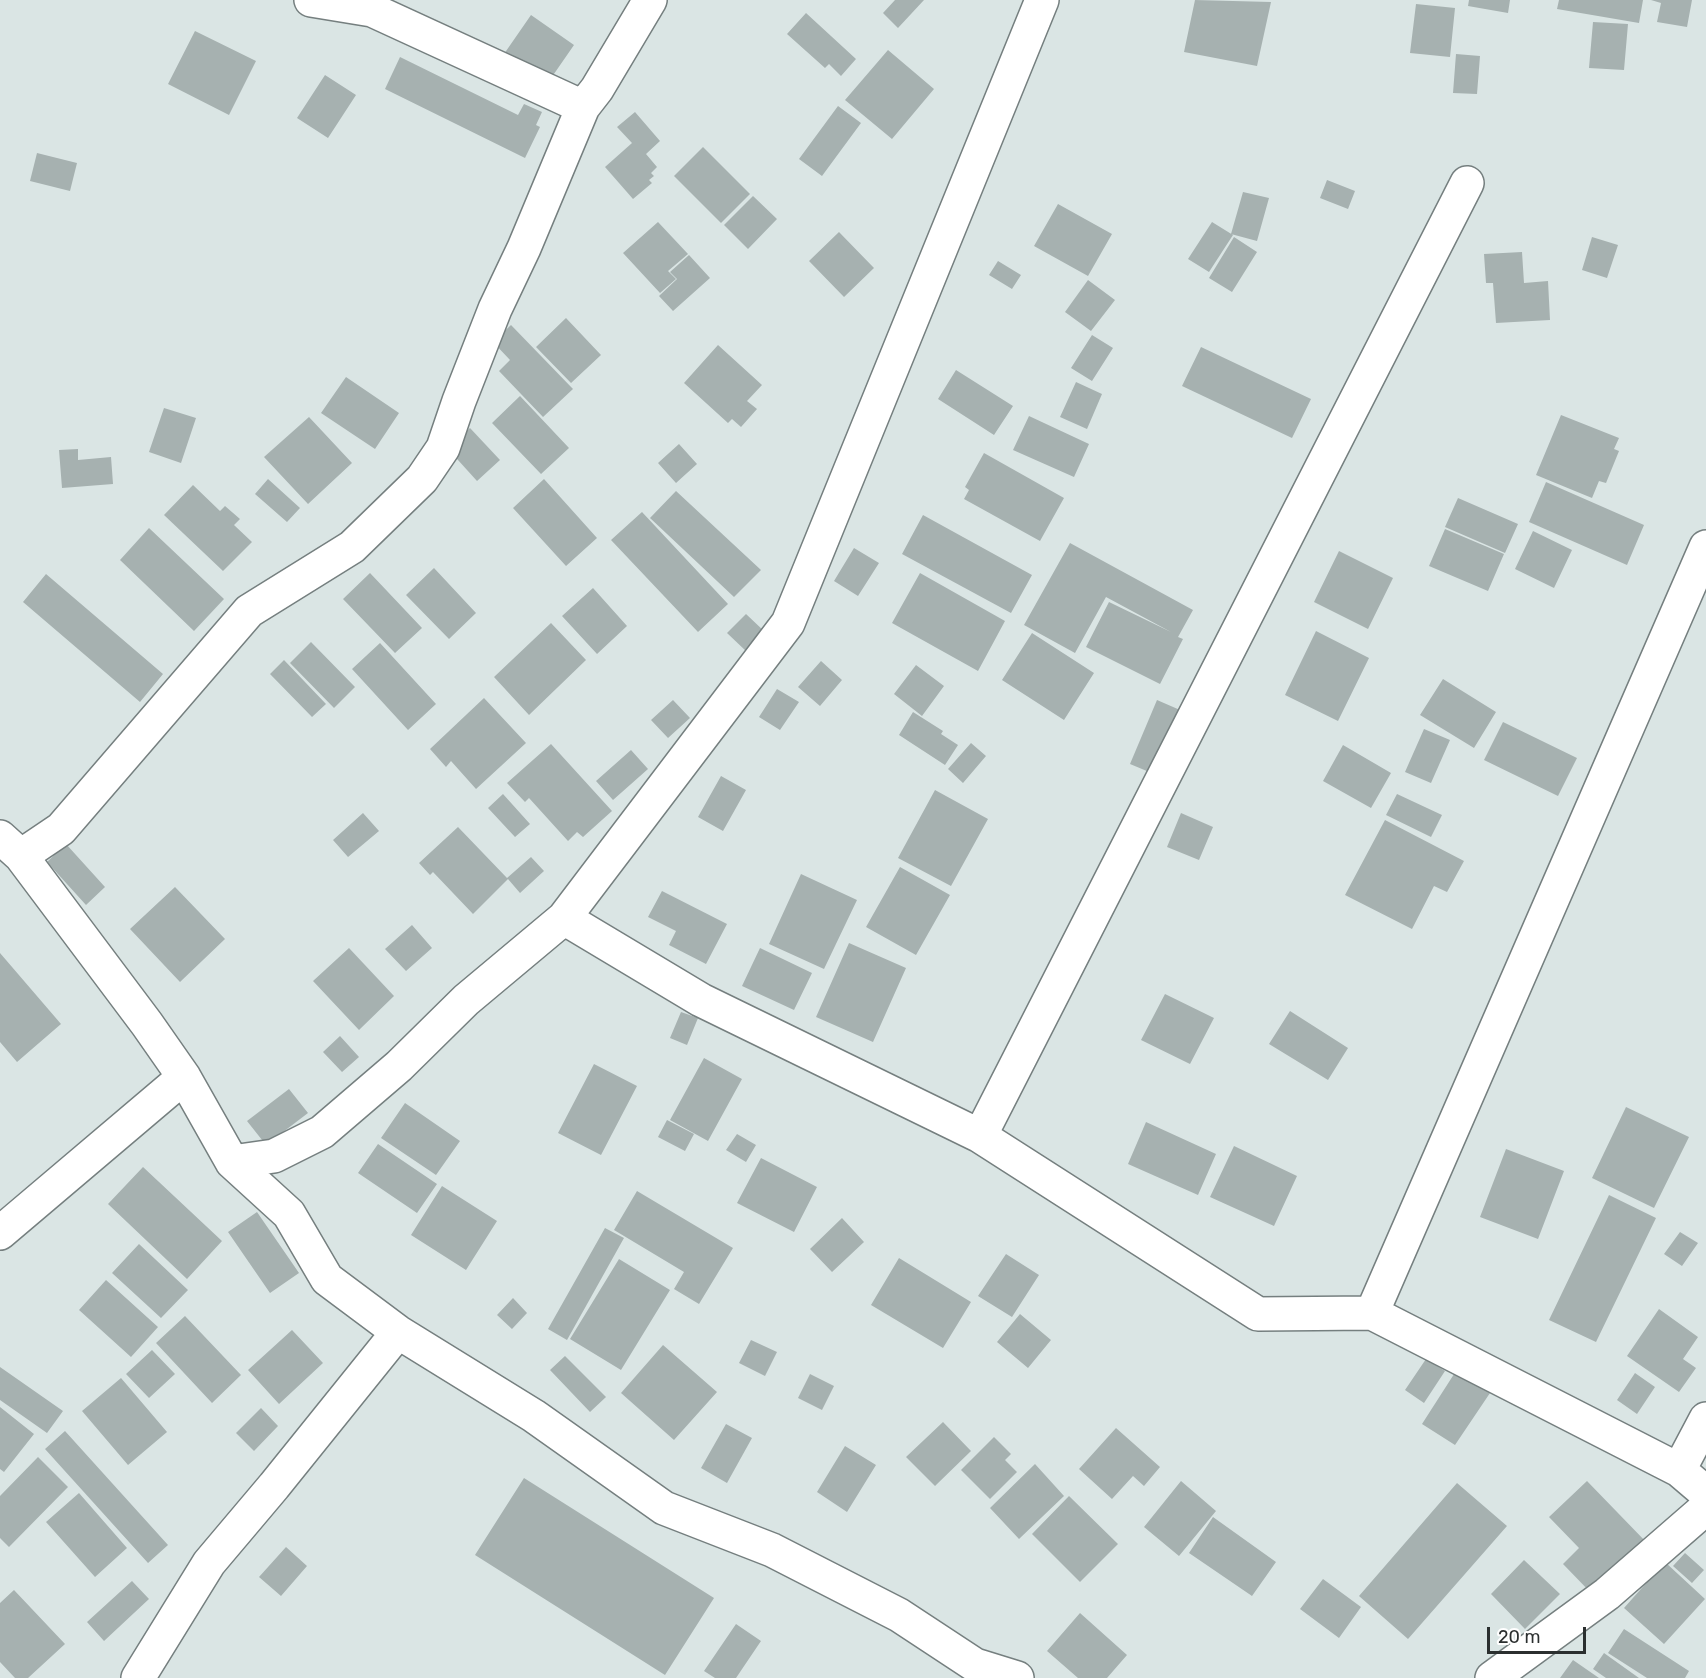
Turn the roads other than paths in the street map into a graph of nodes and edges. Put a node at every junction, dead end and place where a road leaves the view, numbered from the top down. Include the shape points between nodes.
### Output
1 (311, 0) edge
2 (650, 0) edge
3 (1042, 0) edge
4 (582, 107) junction
5 (1467, 183) dead end
6 (1706, 548) edge
7 (10, 847) edge
8 (564, 918) junction
9 (184, 1077) junction
10 (980, 1136) junction
11 (274, 1156) junction
12 (232, 1162) junction
13 (289, 1214) junction
14 (0, 1233) edge
15 (1372, 1313) junction
16 (398, 1332) junction
17 (1706, 1419) edge
18 (1679, 1470) junction
19 (1706, 1493) edge
20 (1706, 1508) edge
21 (138, 1678) edge
22 (1017, 1678) edge
23 (1492, 1678) edge

1 - 4 street via 372,10
2 - 4 street via 597,89
3 - 8 street via 788,622
4 - 7 street via 495,309 443,448 422,479 352,547 249,611 61,829
5 - 10 street
6 - 15 street
7 - 9 street
8 - 10 street via 701,1000
8 - 11 street via 466,1000 399,1066 322,1132
9 - 12 street
9 - 14 street
10 - 15 street via 1258,1314
11 - 12 street
11 - 13 street
12 - 13 street
13 - 16 street via 327,1279
15 - 18 street
16 - 21 street via 209,1563
16 - 22 street via 534,1416 664,1508 772,1550 899,1615 975,1665
17 - 18 street
18 - 19 street
20 - 23 street via 1607,1594

